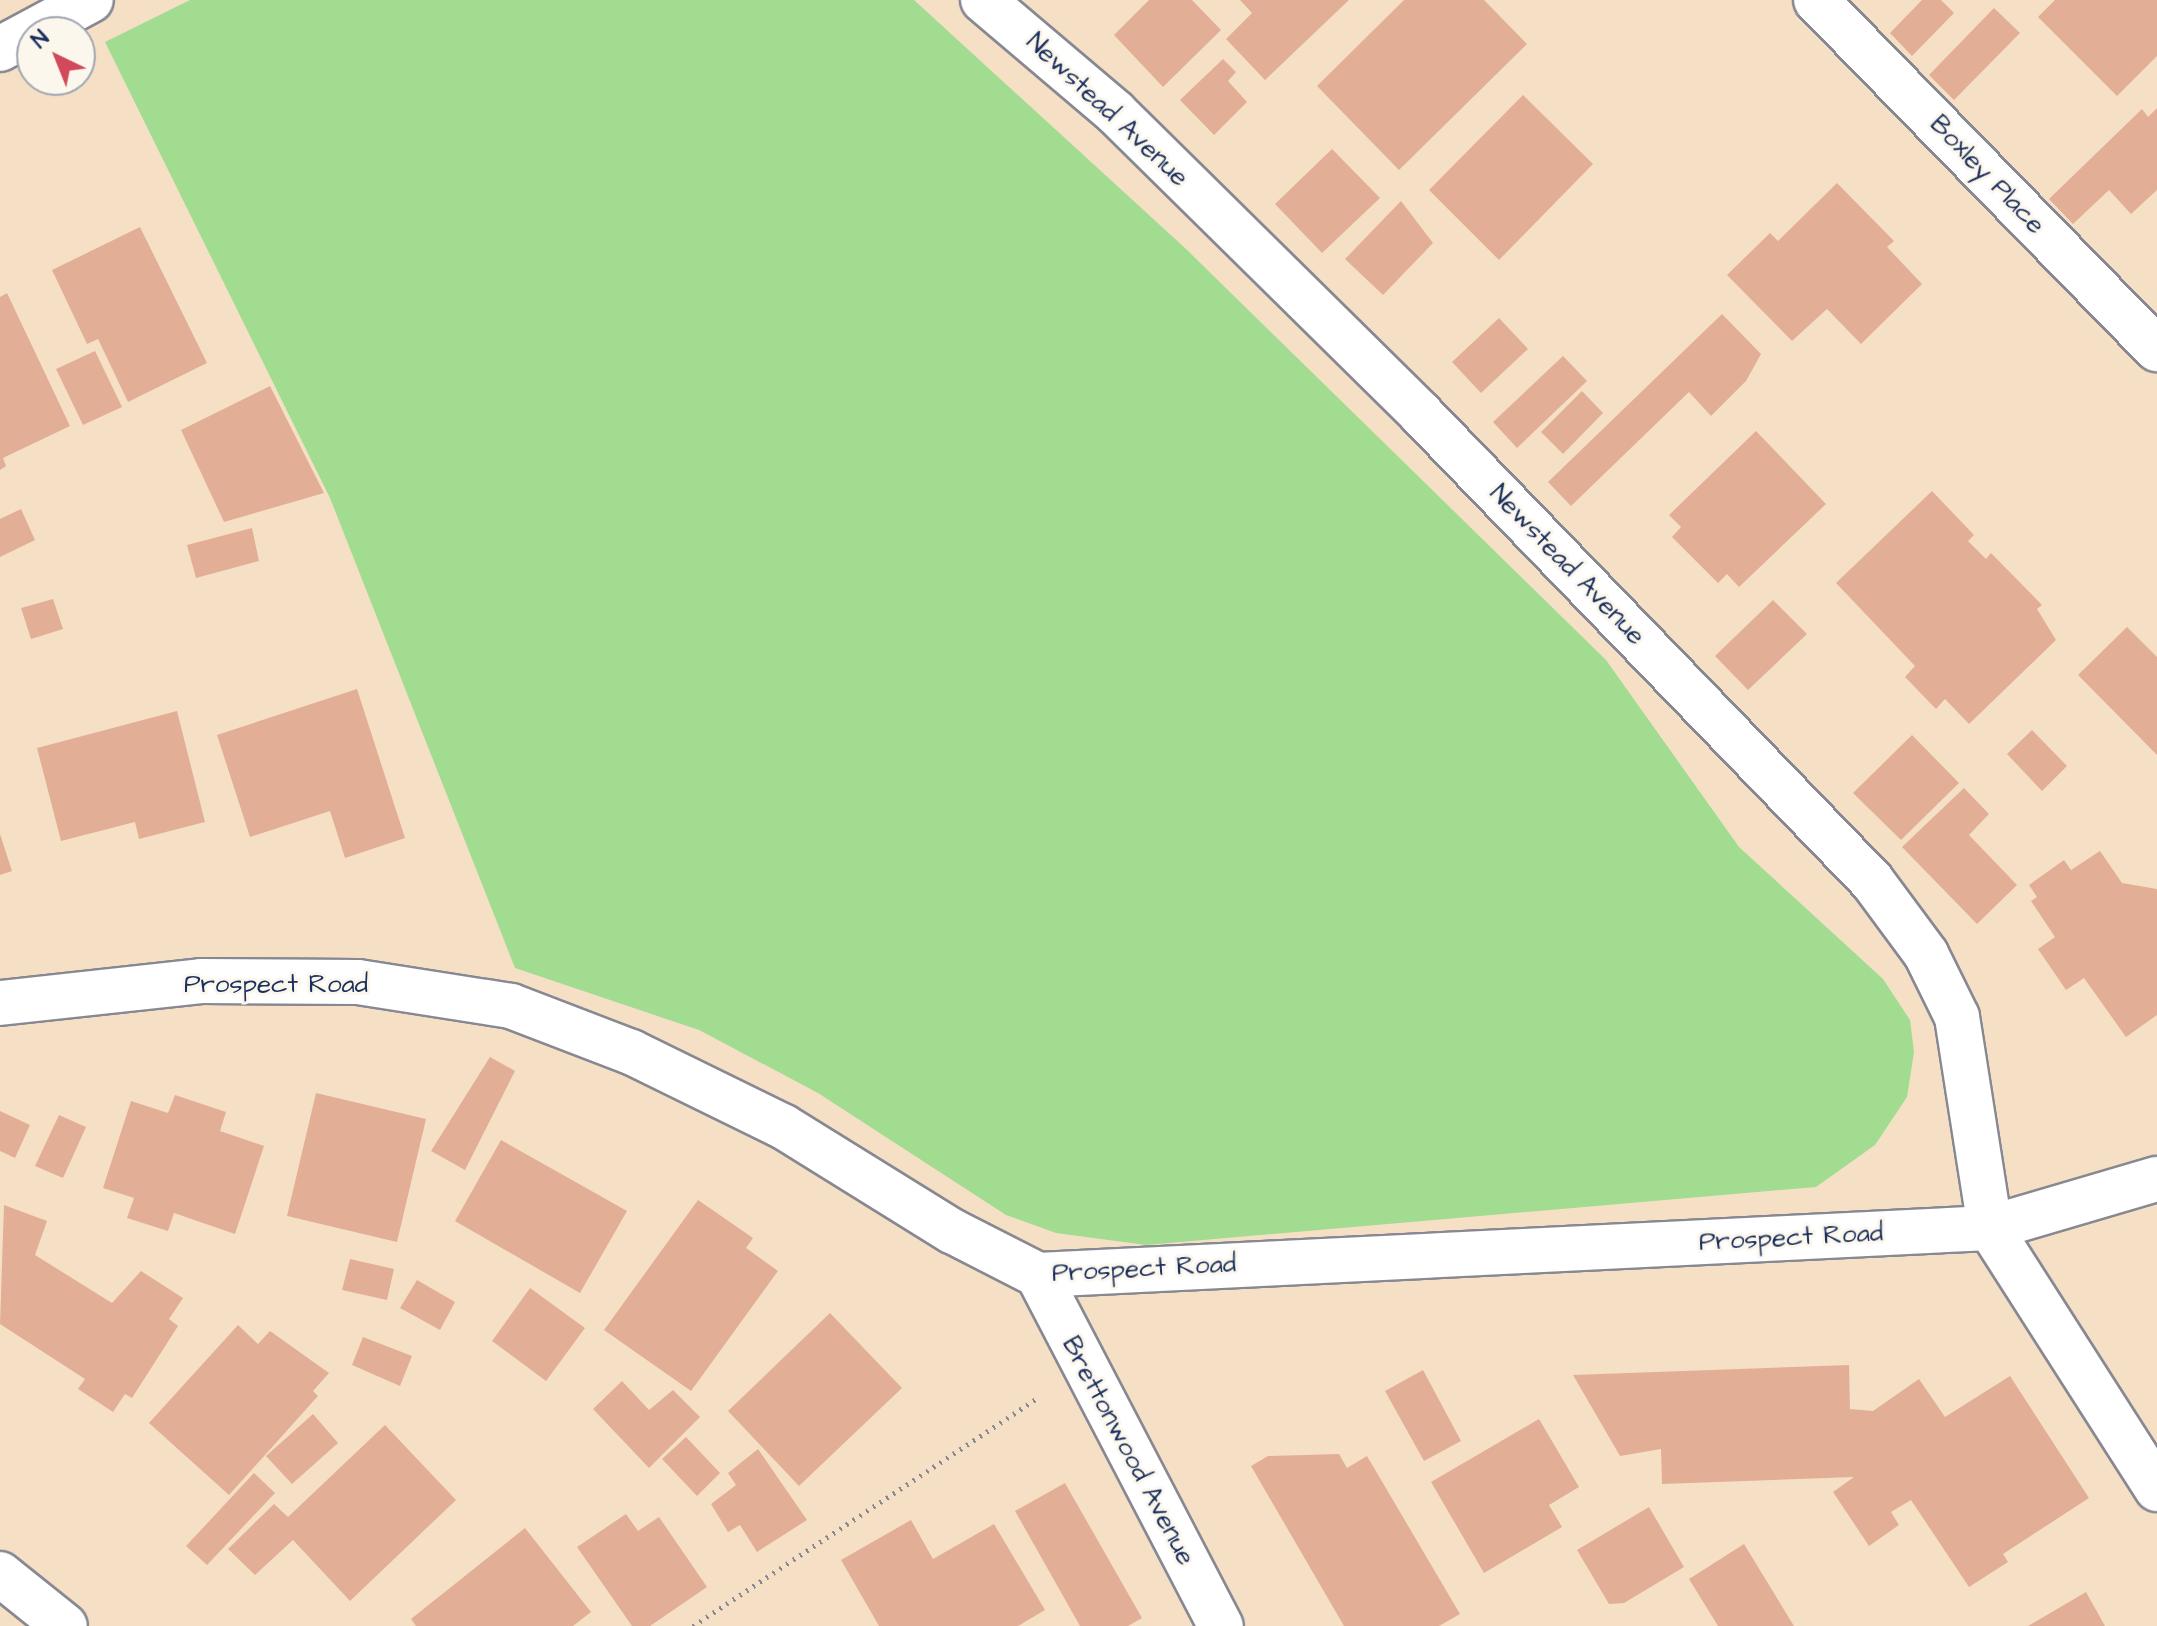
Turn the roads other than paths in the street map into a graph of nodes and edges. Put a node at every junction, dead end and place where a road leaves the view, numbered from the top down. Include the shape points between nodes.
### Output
1 (91, 0) edge
2 (983, 0) edge
3 (1816, 0) edge
4 (0, 49) edge
5 (2157, 349) edge
6 (0, 1003) edge
7 (2157, 1179) edge
8 (1990, 1228) junction
9 (1038, 1275) junction
10 (2157, 1489) edge
11 (0, 1574) edge
12 (65, 1626) edge
13 (1221, 1626) edge

1 - 4 street
2 - 8 street, Newstead Avenue via 1115,112 1421,414 1872,881 1926,954 1957,1017
3 - 5 street, Boxley Place
6 - 9 street, Prospect Road via 201,981 358,982 511,1006 631,1052 784,1127 952,1231
7 - 8 street, Prospect Road
8 - 9 street, Prospect Road
8 - 10 street
9 - 13 street, Brettonwood Avenue
11 - 12 street

